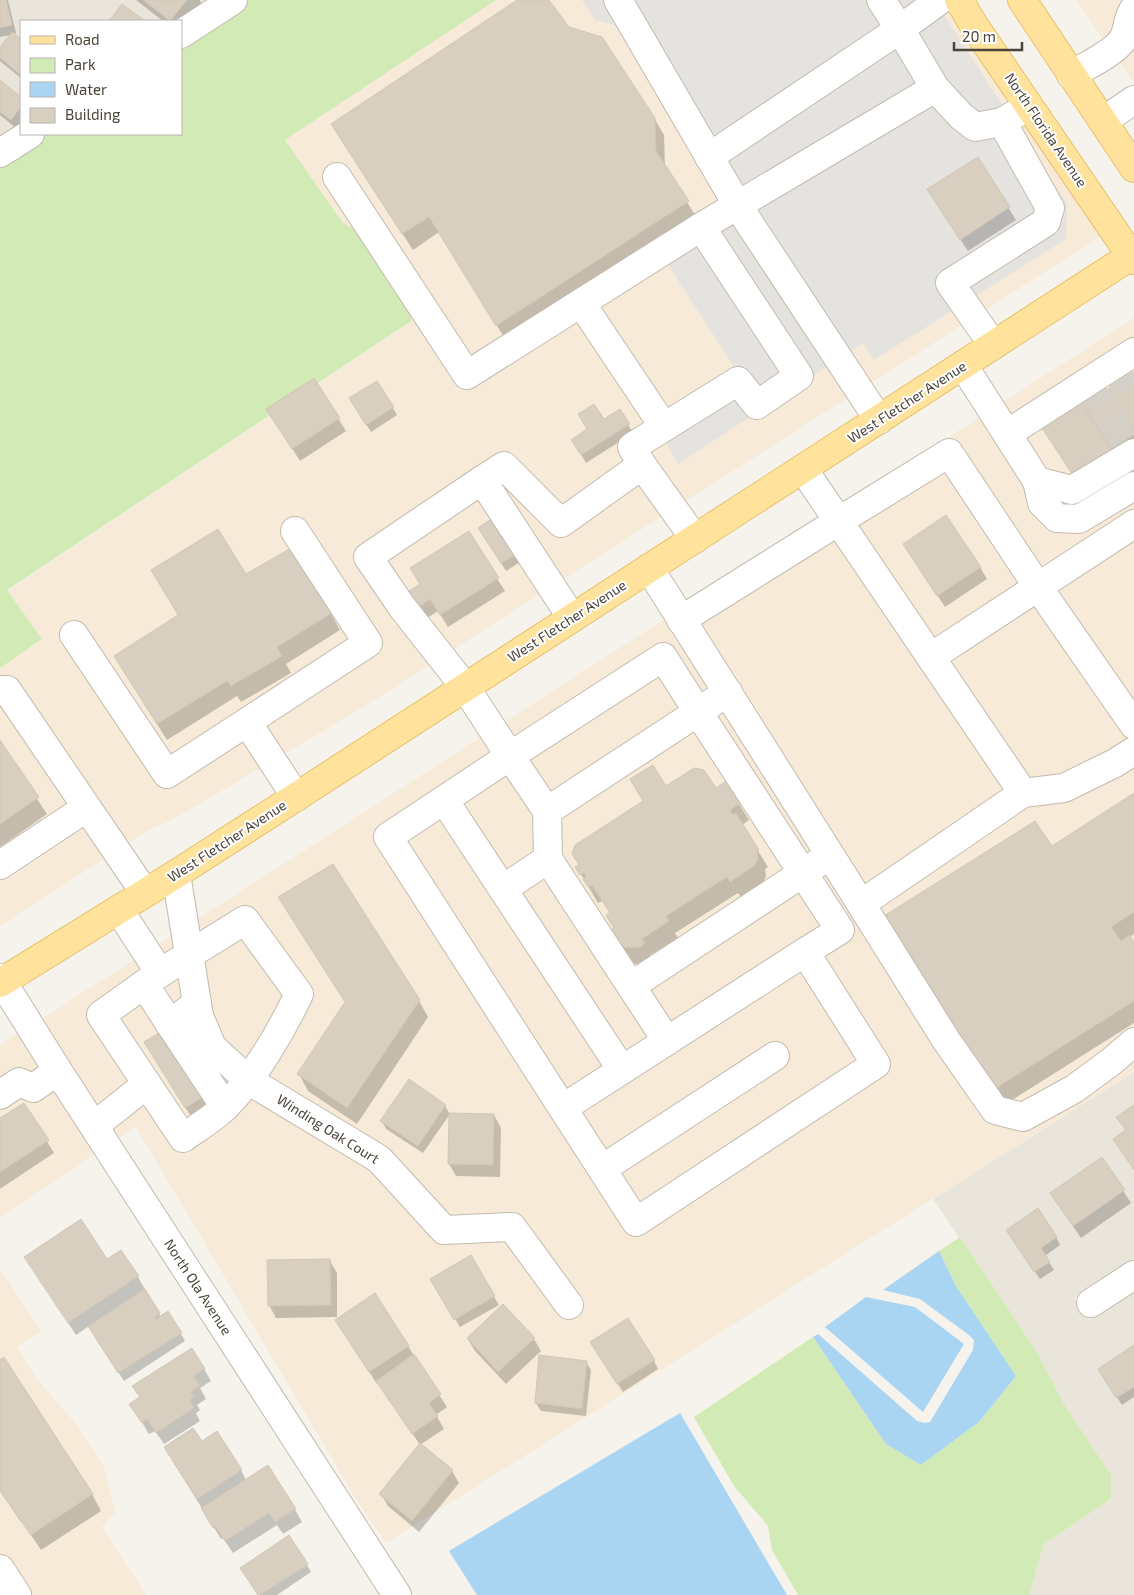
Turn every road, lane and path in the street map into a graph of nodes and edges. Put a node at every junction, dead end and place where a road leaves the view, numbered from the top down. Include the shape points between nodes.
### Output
1 (618, 0) edge
2 (881, 0) edge
3 (940, 0) edge
4 (959, 0) edge
5 (1022, 0) edge
6 (225, 2) edge
7 (1134, 9) edge
8 (900, 29) junction
9 (182, 33) edge
10 (1071, 75) junction
11 (935, 88) junction
12 (1134, 100) edge
13 (1028, 105) junction
14 (1102, 121) junction
15 (1002, 122) junction
16 (28, 135) edge
17 (0, 153) edge
18 (709, 157) junction
19 (1134, 168) edge
20 (337, 177) dead end
21 (738, 206) junction
22 (702, 227) junction
23 (1133, 256) edge
24 (581, 303) junction
25 (993, 346) junction
26 (834, 352) junction
27 (1134, 352) edge
28 (963, 365) junction
29 (799, 376) junction
30 (879, 420) junction
31 (664, 427) junction
32 (1007, 434) junction
33 (1134, 453) edge
34 (642, 465) junction
35 (803, 469) junction
36 (482, 480) junction
37 (1037, 481) junction
38 (1134, 486) edge
39 (838, 521) junction
40 (1134, 524) edge
41 (295, 531) dead end
42 (695, 540) junction
43 (649, 568) junction
44 (1038, 587) junction
45 (572, 618) junction
46 (682, 620) junction
47 (74, 635) dead end
48 (931, 656) junction
49 (465, 687) junction
50 (0, 690) edge
51 (728, 692) junction
52 (698, 712) junction
53 (247, 722) junction
54 (1134, 725) edge
55 (1134, 752) edge
56 (510, 756) junction
57 (1023, 793) junction
58 (296, 797) junction
59 (444, 800) junction
60 (86, 808) junction
61 (547, 811) junction
62 (830, 856) junction
63 (548, 859) junction
64 (0, 865) edge
65 (803, 873) junction
66 (176, 874) junction
67 (503, 889) junction
68 (145, 893) junction
69 (861, 904) junction
70 (119, 910) junction
71 (805, 952) junction
72 (190, 954) junction
73 (152, 979) junction
74 (1, 981) edge
75 (631, 986) junction
76 (197, 1003) junction
77 (170, 1024) junction
78 (667, 1041) junction
79 (1134, 1042) edge
80 (775, 1056) dead end
81 (622, 1070) junction
82 (58, 1071) junction
83 (248, 1080) junction
84 (147, 1084) junction
85 (0, 1094) edge
86 (225, 1106) junction
87 (563, 1108) junction
88 (94, 1126) junction
89 (602, 1169) junction
90 (1134, 1275) edge
91 (1091, 1303) dead end
92 (569, 1305) dead end
93 (0, 1569) edge
94 (17, 1595) edge
95 (397, 1595) edge

1 - 18 street
2 - 8 street
3 - 8 street
4 - 13 main road, North Florida Avenue
5 - 10 main road
6 - 9 street
7 - 10 street via 1122,42
8 - 11 street
8 - 18 street
10 - 14 main road
11 - 15 street via 975,127
11 - 21 street
12 - 14 street
13 - 15 street
13 - 23 main road, North Florida Avenue
14 - 19 main road
15 - 25 street via 1050,208 1046,222 950,283
16 - 17 street
18 - 21 street
20 - 24 street via 467,375
21 - 22 street
21 - 26 street
22 - 24 street
22 - 29 street
23 - 25 main road, West Fletcher Avenue
24 - 31 street
25 - 28 main road, West Fletcher Avenue
26 - 29 street
26 - 30 street
27 - 32 street
28 - 30 main road, West Fletcher Avenue
28 - 32 street
29 - 31 street via 757,405 738,381
30 - 35 main road, West Fletcher Avenue
31 - 34 street via 632,446
32 - 37 street
33 - 37 street via 1072,490
34 - 36 street via 561,523 504,466
34 - 42 street
35 - 39 street
35 - 42 main road, West Fletcher Avenue
36 - 45 street
36 - 49 street via 368,556 402,608
37 - 38 street via 1042,503 1056,518 1079,519
39 - 44 street via 949,453
39 - 46 street
39 - 48 street
40 - 44 street
41 - 53 street via 368,643
42 - 43 main road, West Fletcher Avenue
43 - 45 main road, West Fletcher Avenue
43 - 46 street
44 - 48 street
44 - 54 street
45 - 49 main road, West Fletcher Avenue
46 - 51 street
47 - 53 street via 167,774
48 - 57 street
49 - 56 street
49 - 58 main road, West Fletcher Avenue
50 - 60 street via 7,690
51 - 52 street
51 - 62 street
52 - 56 street via 664,657
52 - 61 street
52 - 65 street
53 - 58 street
55 - 57 street via 1064,788
56 - 59 street
56 - 61 street
57 - 69 street
58 - 66 main road, West Fletcher Avenue
59 - 67 street
59 - 87 street via 388,837
60 - 64 street
60 - 68 street
61 - 63 street
62 - 65 street
62 - 69 street
63 - 67 street
63 - 75 street
65 - 71 street via 840,930
65 - 75 street
66 - 68 main road, West Fletcher Avenue
66 - 72 street, Winding Oak Court
67 - 81 street
68 - 70 main road, West Fletcher Avenue
69 - 79 street via 946,1040 996,1110 1023,1117 1074,1089
70 - 73 street
70 - 74 main road, West Fletcher Avenue
71 - 78 street
71 - 89 street via 876,1064 636,1222
72 - 73 street
72 - 76 street, Winding Oak Court
72 - 83 street via 245,920 299,994 287,1020
73 - 77 street
73 - 84 street via 101,1015
74 - 82 street, North Ola Avenue
75 - 78 street
76 - 77 street
76 - 83 street, Winding Oak Court via 212,1047
77 - 86 street
78 - 81 street
80 - 89 street
81 - 87 street
82 - 85 street via 33,1088 19,1082
82 - 88 street, North Ola Avenue
83 - 86 street
83 - 92 street, Winding Oak Court via 380,1159 444,1230 512,1227
84 - 86 street via 183,1138
84 - 88 street
87 - 89 street
88 - 95 street, North Ola Avenue
90 - 91 street
93 - 94 street

